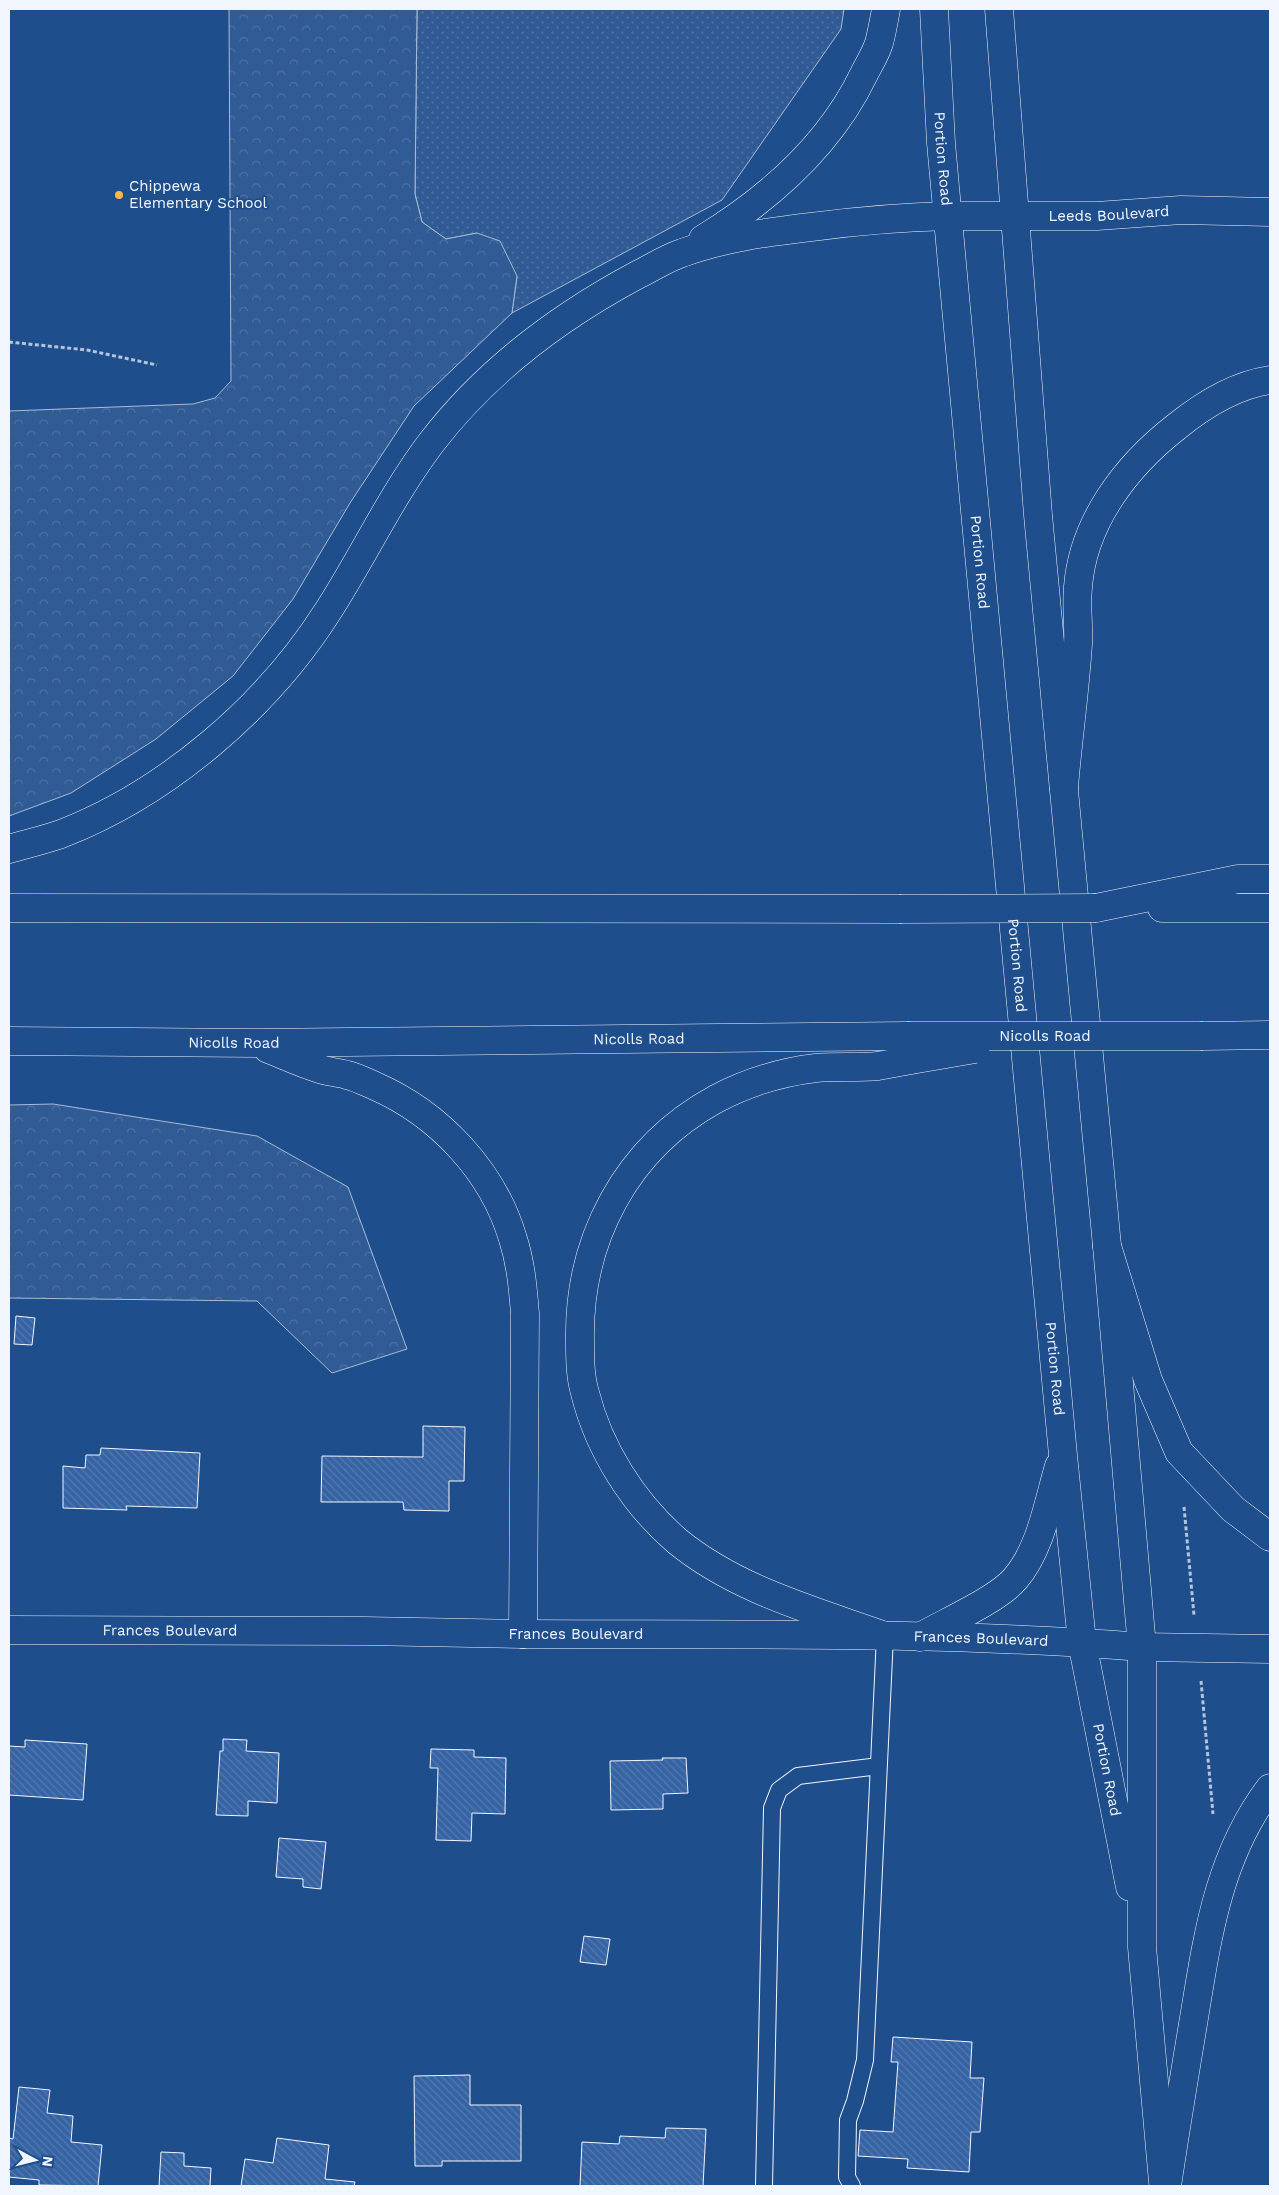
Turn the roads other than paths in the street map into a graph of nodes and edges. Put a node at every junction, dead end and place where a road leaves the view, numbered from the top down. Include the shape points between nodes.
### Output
1 (886, 9) edge
2 (934, 9) edge
3 (999, 9) edge
4 (1270, 212) edge
5 (948, 216) junction
6 (1016, 216) junction
7 (680, 253) junction
8 (1270, 380) edge
9 (1064, 787) junction
10 (9, 849) edge
11 (1270, 879) edge
12 (1189, 899) junction
13 (9, 908) edge
14 (1270, 908) edge
15 (1262, 1037) edge
16 (9, 1040) edge
17 (255, 1043) junction
18 (909, 1048) junction
19 (1108, 1246) junction
20 (1063, 1455) junction
21 (1270, 1537) edge
22 (9, 1630) edge
23 (523, 1634) junction
24 (885, 1636) junction
25 (920, 1637) junction
26 (1082, 1642) junction
27 (1142, 1647) junction
28 (1270, 1649) edge
29 (879, 1766) junction
30 (1270, 1788) edge
31 (1142, 1947) junction
32 (764, 2186) edge
33 (852, 2186) edge
34 (1165, 2186) edge

1 - 7 main road via 879,44 858,88 812,152 765,196 728,224
2 - 5 main road, Portion Road
3 - 6 main road, Portion Road
4 - 6 main road, Leeds Boulevard via 1181,210 1097,216
5 - 6 main road, Leeds Boulevard
5 - 7 main road, Leeds Boulevard via 898,217 790,230 736,238
5 - 20 main road, Portion Road
6 - 9 main road, Portion Road via 1038,515
7 - 10 main road via 588,302 543,333 465,404 433,440 406,478 354,570 296,657 229,729 186,762 104,814 59,834
8 - 9 main road via 1235,390 1208,404 1158,440 1116,488 1101,512 1083,556 1078,585 1078,642
9 - 19 main road, Portion Road
11 - 12 main road via 1238,879
12 - 13 main road, bridge via 1096,908
12 - 14 main road
15 - 18 main road, Nicolls Road, bridge via 1050,1036
16 - 17 main road, Nicolls Road
17 - 18 main road, Nicolls Road
17 - 23 main road via 318,1069 347,1075 405,1101 461,1148 484,1176 500,1206 513,1238 522,1274 525,1314
18 - 24 main road via 877,1066 813,1069 780,1075 717,1098 688,1116 661,1139 617,1192 590,1255 580,1324 584,1391 594,1423 627,1485 676,1540 731,1578 757,1590
19 - 21 main road via 1148,1380 1179,1452 1232,1510
19 - 27 main road, Portion Road
20 - 25 main road via 1035,1547 1020,1573 999,1593
20 - 26 main road, Portion Road
22 - 23 main road, Frances Boulevard
23 - 24 main road, Frances Boulevard
24 - 25 main road, Frances Boulevard
24 - 29 lane
25 - 26 main road, Frances Boulevard
26 - 27 main road, Frances Boulevard
26 - 31 main road, Portion Road
27 - 28 main road, Frances Boulevard
27 - 31 main road, Portion Road
29 - 32 lane via 798,1776 779,1790 772,1808
29 - 33 lane via 865,2060 848,2120 847,2177
30 - 34 main road via 1243,1830 1220,1885 1202,1967
31 - 34 main road, Portion Road

